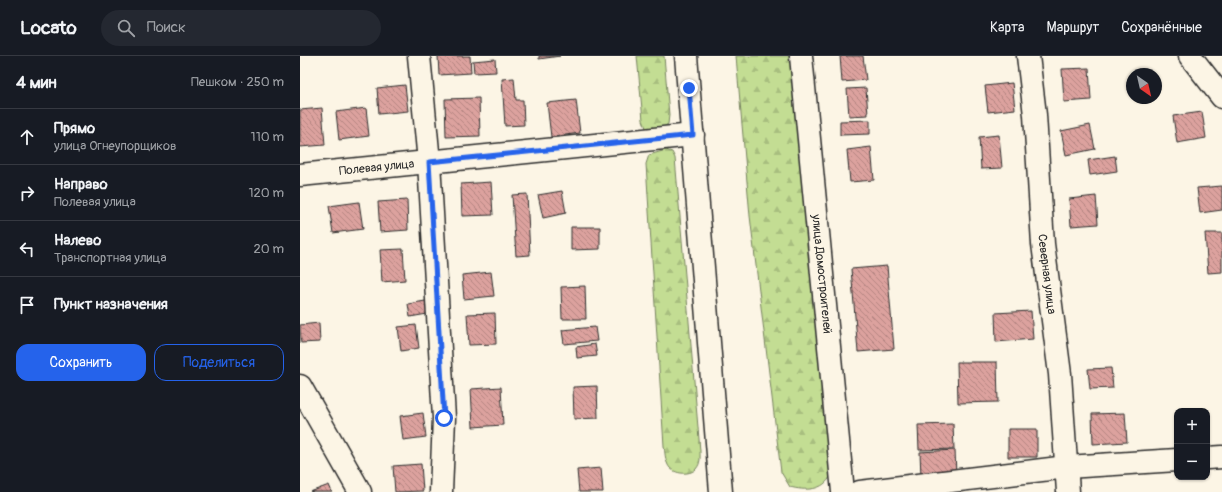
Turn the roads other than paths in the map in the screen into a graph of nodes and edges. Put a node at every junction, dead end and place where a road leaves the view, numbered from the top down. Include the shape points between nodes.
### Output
1 (420, 56) edge
2 (686, 56) edge
3 (801, 56) edge
4 (1028, 56) edge
5 (1190, 56) edge
6 (1222, 97) edge
7 (693, 135) junction
8 (429, 162) junction
9 (300, 175) edge
10 (300, 386) edge
11 (1222, 457) edge
12 (1210, 458) edge
13 (1174, 460) edge
14 (1067, 467) junction
15 (360, 492) edge
16 (441, 492) edge
17 (722, 492) edge
18 (843, 492) edge
19 (860, 492) edge
20 (1068, 492) edge

1 - 8 street
2 - 7 street
3 - 18 street, улица Домостроителей
4 - 14 street, Северная улица via 1035,115 1043,244 1059,367
5 - 6 street
7 - 8 street, Полевая улица
7 - 17 street
8 - 9 street, Полевая улица
8 - 16 street via 444,418
10 - 15 street
11 - 12 street
13 - 14 street
14 - 19 street
14 - 20 street, Северная улица

